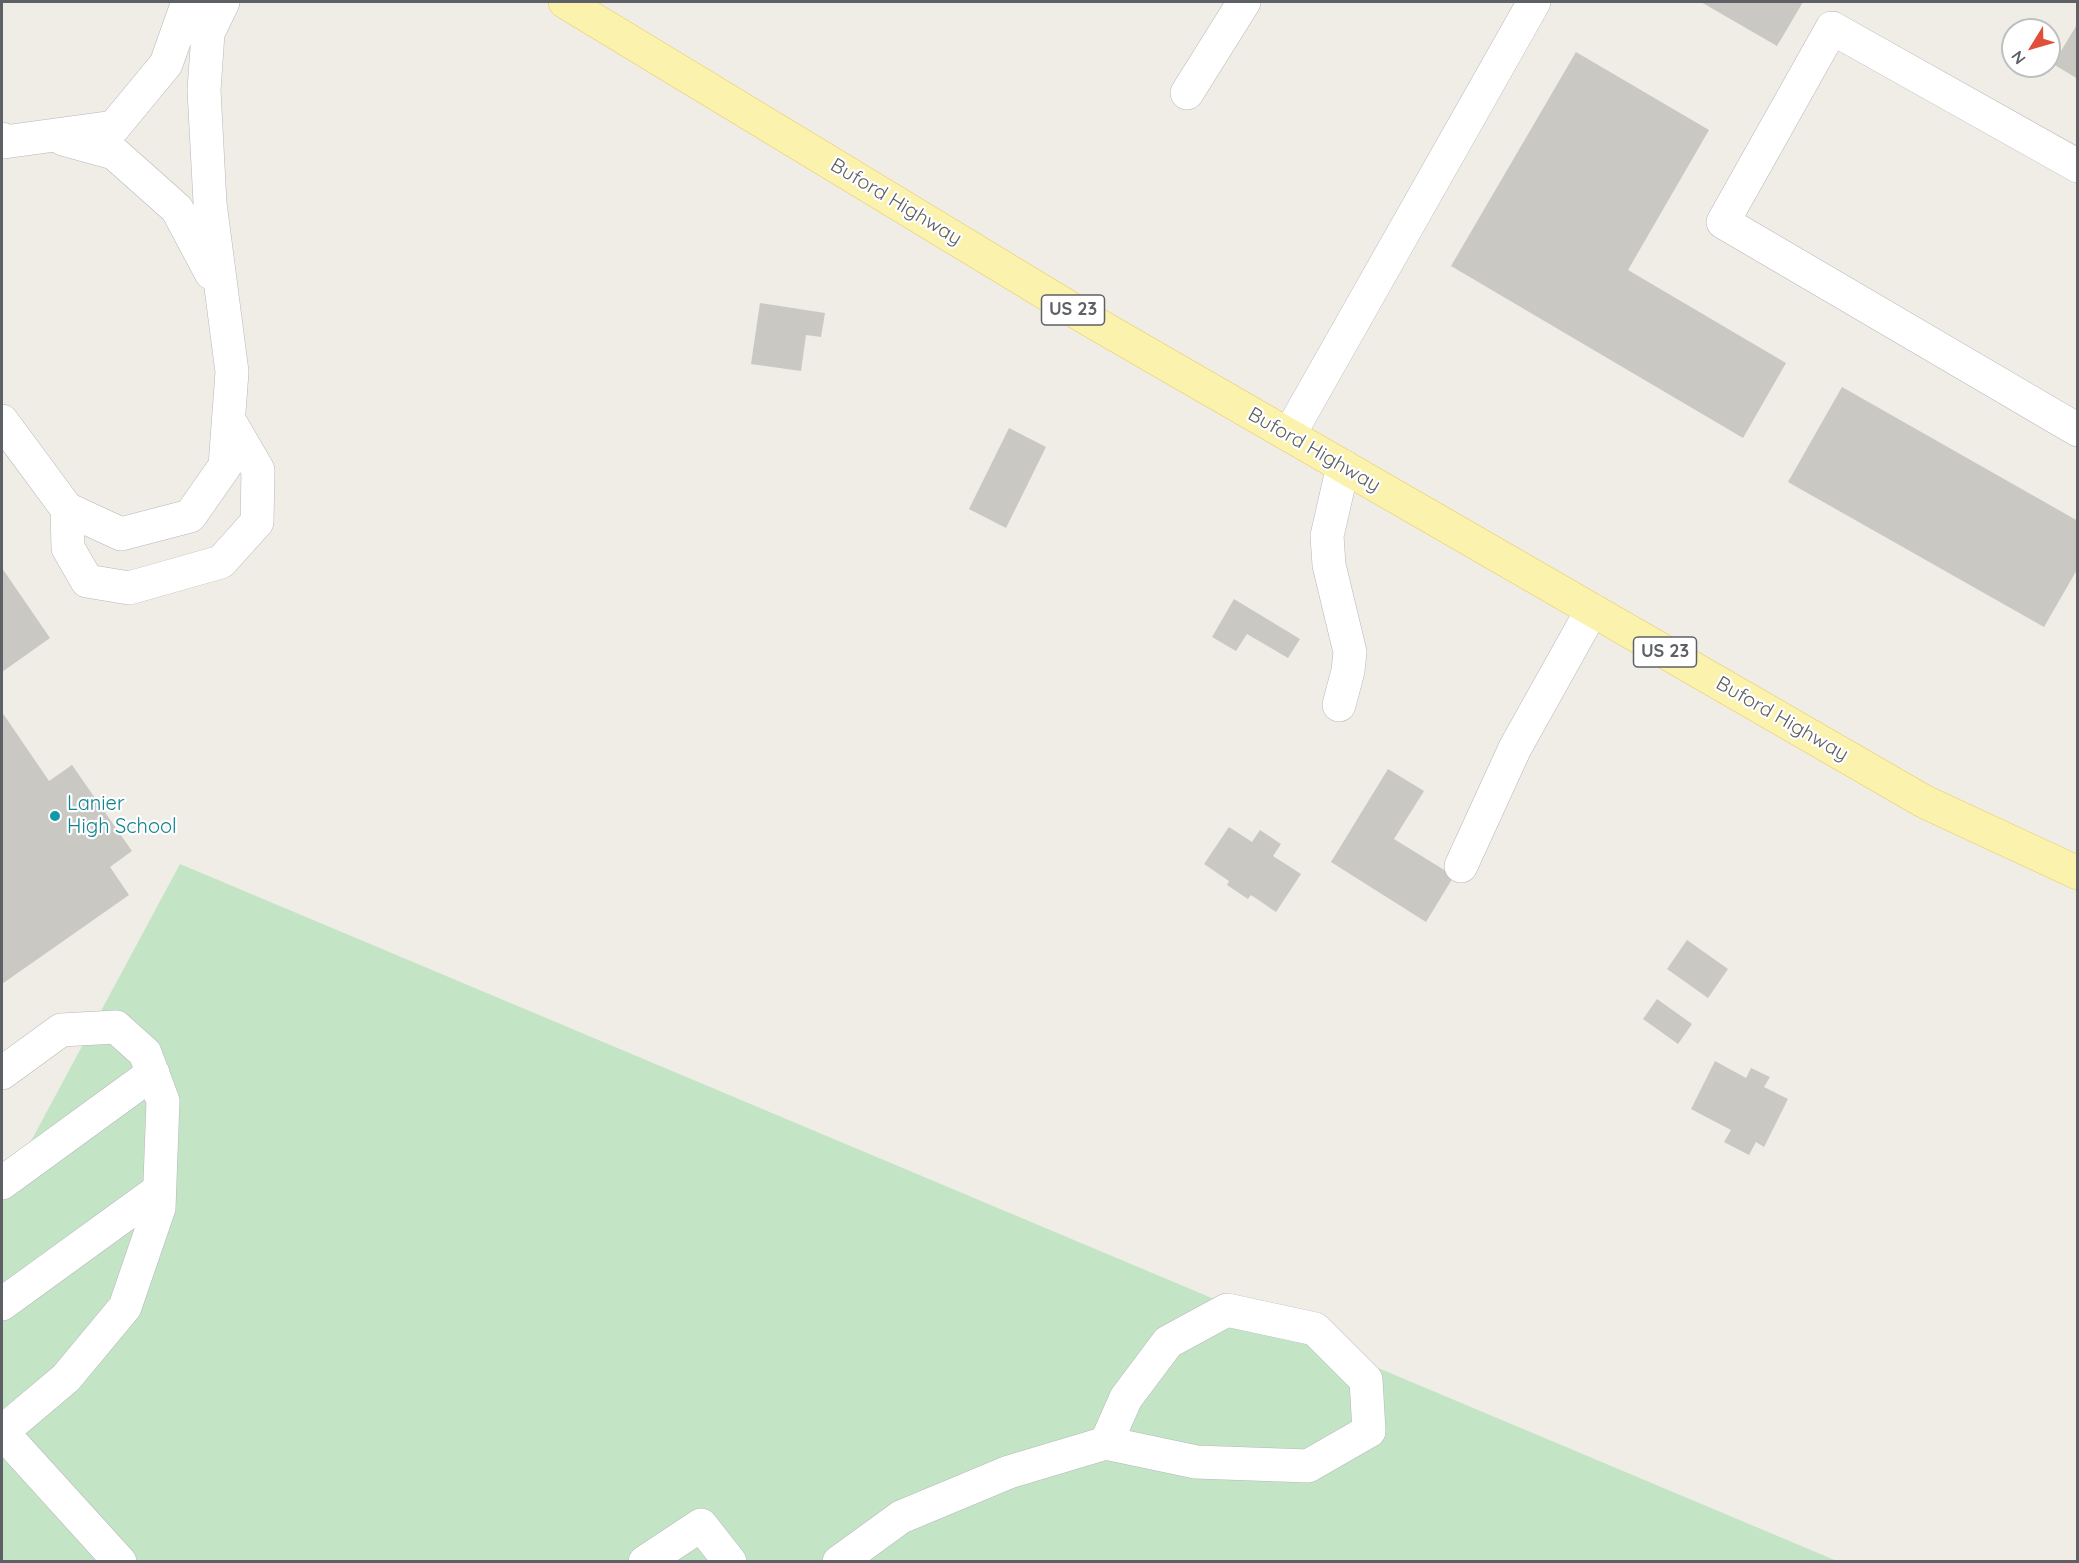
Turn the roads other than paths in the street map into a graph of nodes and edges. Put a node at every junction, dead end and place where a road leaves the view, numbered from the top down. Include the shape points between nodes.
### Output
1 (188, 2) edge
2 (223, 2) edge
3 (565, 2) edge
4 (1244, 2) edge
5 (1534, 2) edge
6 (1187, 93) dead end
7 (51, 135) junction
8 (2, 140) edge
9 (2078, 166) edge
10 (222, 293) junction
11 (229, 420) junction
12 (2, 421) edge
13 (2078, 430) edge
14 (1289, 435) junction
15 (1343, 466) junction
16 (67, 509) junction
17 (1592, 610) junction
18 (1339, 705) dead end
19 (1461, 866) dead end
20 (2078, 873) edge
21 (2, 1073) edge
22 (153, 1073) junction
23 (2, 1183) edge
24 (159, 1190) junction
25 (2, 1304) edge
26 (2, 1432) edge
27 (1106, 1443) junction
28 (120, 1562) edge
29 (645, 1562) edge
30 (730, 1562) edge
31 (839, 1562) edge

1 - 7 street via 166,64 114,127
2 - 10 street via 208,33 204,90 210,203
3 - 14 main road, Buford Highway / US 23 via 1083,316
4 - 6 street
5 - 14 street
7 - 8 street
7 - 10 street via 114,153 177,209
9 - 13 street via 1832,28 1724,222
10 - 11 street via 232,372
11 - 16 street via 225,466 190,516 121,534
11 - 16 street via 258,470 257,522 221,562 129,588 87,581 68,548
12 - 16 street
14 - 15 main road, Buford Highway / US 23
15 - 17 main road, Buford Highway / US 23
15 - 18 street via 1326,536 1329,566 1350,652
17 - 19 street via 1515,748
17 - 20 main road, Buford Highway / US 23 via 1925,802
21 - 22 street via 61,1030 116,1027 145,1053
22 - 23 street
22 - 24 street via 163,1101
24 - 25 street
24 - 26 street via 159,1208 125,1307 66,1378
26 - 28 street
27 - 27 street via 1196,1462 1308,1466 1369,1431 1366,1380 1315,1329 1227,1310 1167,1342 1126,1398
27 - 31 street via 1009,1472 902,1517
29 - 30 street via 701,1524

